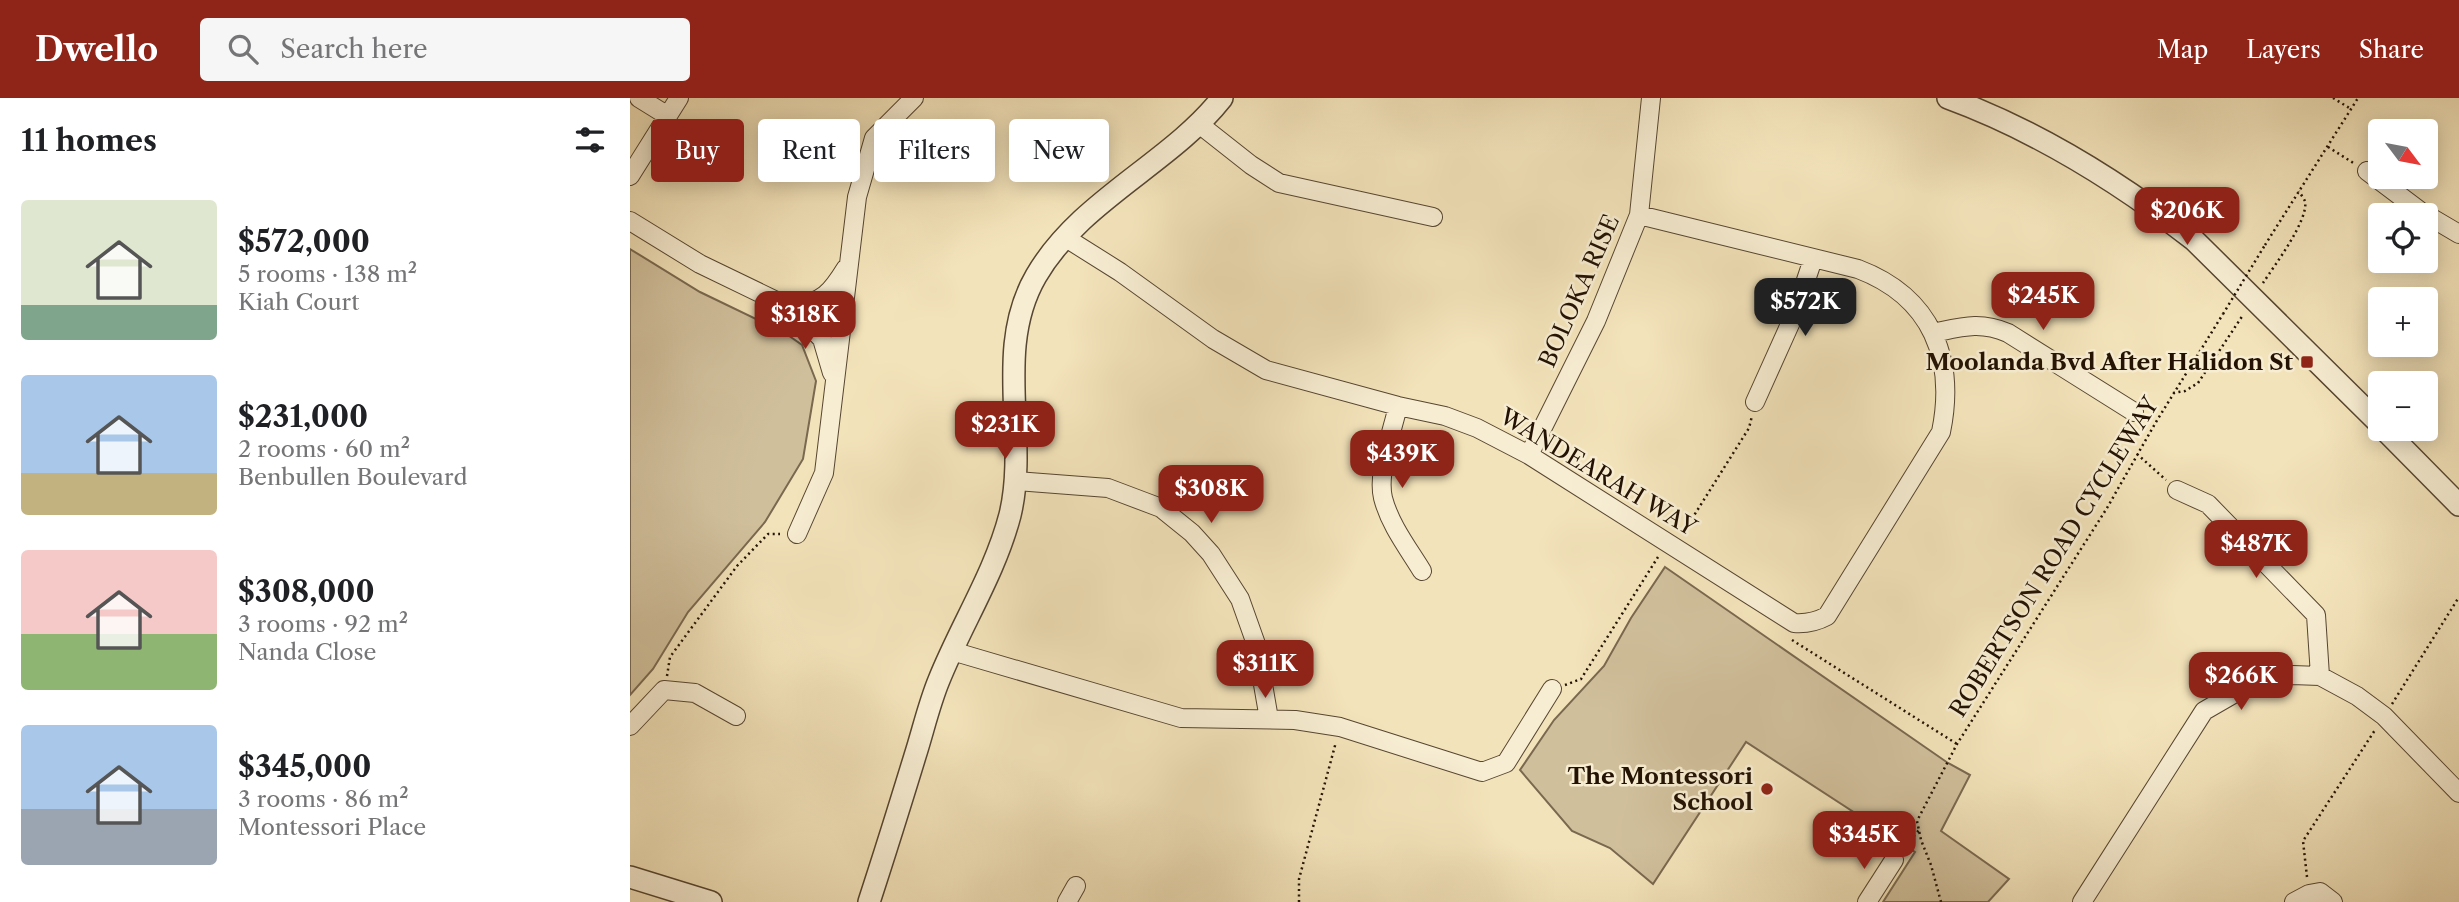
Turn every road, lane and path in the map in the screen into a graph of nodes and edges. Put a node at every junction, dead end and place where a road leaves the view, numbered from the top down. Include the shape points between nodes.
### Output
1 (639, 98) edge
2 (678, 98) edge
3 (914, 98) edge
4 (1222, 98) edge
5 (1233, 98) edge
6 (1651, 98) edge
7 (1948, 98) edge
8 (1982, 98) edge
9 (2333, 98) edge
10 (2358, 98) edge
11 (2351, 108) junction
12 (668, 116) junction
13 (1203, 127) junction
14 (2327, 146) junction
15 (2367, 171) joint
16 (630, 176) edge
17 (2299, 191) junction
18 (1639, 215) junction
19 (1433, 217) dead end
20 (630, 220) edge
21 (2459, 234) edge
22 (1070, 240) junction
23 (1812, 259) junction
24 (849, 262) junction
25 (2268, 276) dead end
26 (793, 309) junction
27 (2245, 312) dead end
28 (1933, 333) junction
29 (834, 383) junction
30 (2173, 393) junction
31 (2368, 394) edge
32 (1755, 402) joint
33 (1398, 406) junction
34 (2134, 412) dead end
35 (2368, 412) edge
36 (2396, 441) edge
37 (2414, 441) edge
38 (2137, 454) junction
39 (1529, 455) junction
40 (1021, 481) junction
41 (2459, 488) edge
42 (2177, 490) joint
43 (2459, 505) edge
44 (797, 534) joint
45 (1671, 544) junction
46 (1422, 571) dead end
47 (2459, 597) edge
48 (1788, 637) dead end
49 (957, 652) junction
50 (2320, 676) junction
51 (1552, 689) joint
52 (664, 690) junction
53 (736, 716) dead end
54 (2384, 716) junction
55 (1269, 719) junction
56 (630, 726) edge
57 (1340, 727) junction
58 (1957, 744) junction
59 (2459, 793) edge
60 (1919, 830) junction
61 (1894, 860) joint
62 (630, 877) edge
63 (1076, 886) dead end
64 (630, 890) edge
65 (2301, 898) edge
66 (668, 902) edge
67 (711, 902) edge
68 (869, 902) edge
69 (879, 902) edge
70 (1067, 902) edge
71 (1299, 902) edge
72 (1867, 902) edge
73 (1941, 902) edge
74 (2082, 902) edge
75 (2333, 902) edge

1 - 12 street
2 - 12 street
3 - 24 street via 874,138 857,197
4 - 13 street
5 - 13 street
6 - 18 street, BOLOKA RISE
7 - 35 street via 2056,146 2161,215 2194,240
8 - 31 street via 2067,139 2182,214
9 - 11 path
10 - 11 path, ROBERTSON ROAD CYCLEWAY
11 - 14 path, ROBERTSON ROAD CYCLEWAY
12 - 16 street
13 - 19 street via 1279,183
13 - 22 street via 1120,187
14 - 15 path
14 - 17 path, ROBERTSON ROAD CYCLEWAY
15 - 21 street
17 - 25 path via 2305,200 2304,212
17 - 30 path, ROBERTSON ROAD CYCLEWAY, bridge
18 - 23 street, WANDEARAH WAY
18 - 39 street, BOLOKA RISE via 1597,321
20 - 26 street via 700,264
22 - 33 street, WANDEARAH WAY via 1266,370
22 - 40 street via 1038,273 1020,313 1013,360
23 - 28 street, WANDEARAH WAY via 1858,270 1894,287
23 - 32 street via 1795,313
24 - 26 street via 831,292
24 - 29 street
26 - 29 street via 822,340
27 - 30 path via 2198,383
28 - 34 street via 1992,326
28 - 45 street, WANDEARAH WAY via 1947,386 1941,432 1827,615 1805,624 1794,623
29 - 44 street via 824,473
30 - 38 path, ROBERTSON ROAD CYCLEWAY
32 - 45 path via 1749,428
33 - 39 street, WANDEARAH WAY via 1456,420
33 - 46 street via 1385,460 1383,497 1392,522
36 - 43 street
37 - 41 street
38 - 42 path
38 - 58 path, ROBERTSON ROAD CYCLEWAY
39 - 45 street, WANDEARAH WAY
40 - 49 street
40 - 55 street via 1108,488 1161,508 1192,533 1240,598 1256,644
42 - 50 street via 2208,504 2316,615
44 - 52 path via 768,534 737,566 670,657
45 - 51 path via 1581,679
47 - 54 path
48 - 58 path
49 - 55 street via 1181,718
49 - 68 street via 931,702
49 - 69 street
50 - 54 street
50 - 74 street via 2292,675 2249,685 2204,711
51 - 57 street via 1506,763 1482,772
52 - 53 street via 695,693
52 - 56 street
54 - 59 street
54 - 65 path via 2304,841
55 - 57 street
57 - 71 path via 1299,878
58 - 60 path, ROBERTSON ROAD CYCLEWAY via 1917,821
60 - 61 path
60 - 73 path
61 - 72 street
62 - 67 street
63 - 70 street
64 - 66 street
65 - 75 street via 2320,892

